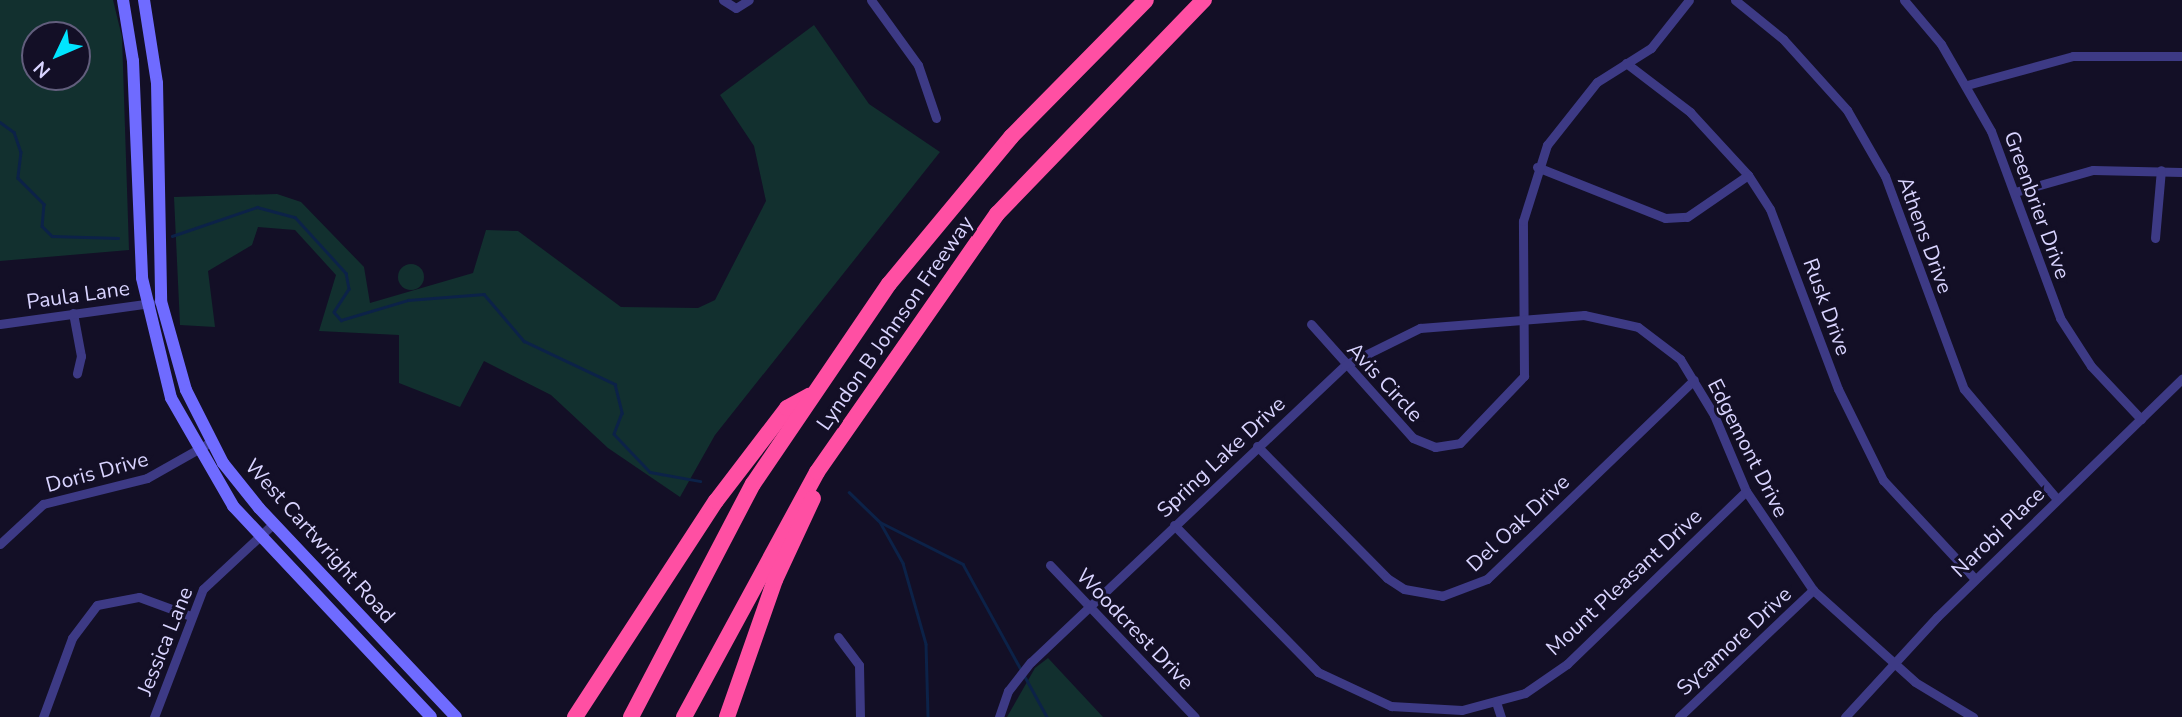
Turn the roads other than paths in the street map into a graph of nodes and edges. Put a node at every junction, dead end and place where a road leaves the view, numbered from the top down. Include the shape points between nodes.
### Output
1 (123, 0) edge
2 (144, 0) edge
3 (723, 0) edge
4 (749, 0) edge
5 (871, 0) edge
6 (1146, 0) edge
7 (1204, 0) edge
8 (1689, 0) edge
9 (1735, 0) edge
10 (1904, 0) edge
11 (2182, 56) edge
12 (1626, 63) junction
13 (1967, 85) junction
14 (936, 118) dead end
15 (135, 163) junction
16 (158, 164) junction
17 (1537, 167) junction
18 (2161, 170) junction
19 (2182, 172) edge
20 (1748, 175) junction
21 (2015, 192) junction
22 (2155, 238) dead end
23 (161, 301) junction
24 (145, 304) junction
25 (73, 313) junction
26 (1525, 317) junction
27 (0, 324) edge
28 (1311, 324) dead end
29 (904, 347) junction
30 (1345, 365) junction
31 (77, 374) dead end
32 (2182, 379) edge
33 (1694, 380) junction
34 (810, 395) junction
35 (2141, 419) junction
36 (211, 442) junction
37 (1257, 446) junction
38 (197, 451) junction
39 (1746, 491) junction
40 (2057, 499) junction
41 (273, 524) junction
42 (1174, 526) junction
43 (259, 537) junction
44 (0, 544) edge
45 (1050, 565) dead end
46 (1975, 579) junction
47 (1813, 590) junction
48 (1089, 606) junction
49 (191, 616) junction
50 (838, 637) dead end
51 (1894, 664) junction
52 (435, 695) junction
53 (1496, 702) junction
54 (422, 707) junction
55 (43, 717) edge
56 (154, 717) edge
57 (432, 717) edge
58 (456, 717) edge
59 (575, 717) edge
60 (631, 717) edge
61 (684, 717) edge
62 (727, 717) edge
63 (860, 717) edge
64 (999, 717) edge
65 (1195, 717) edge
66 (1501, 717) edge
67 (1679, 717) edge
68 (1845, 717) edge
69 (1973, 717) edge

1 - 15 main road, West Cartwright Road via 133,61
2 - 16 main road, West Cartwright Road via 155,56
3 - 4 street via 736,8
5 - 14 street via 918,65
6 - 34 highway, Lyndon B Johnson Freeway via 968,186
7 - 29 highway, Lyndon B Johnson Freeway via 997,214
8 - 12 street, Avis Circle via 1651,48
9 - 40 street, Athens Drive via 1783,39 1847,110 1885,176 1964,389
10 - 13 street, Greenbrier Drive
11 - 13 street via 2073,56
12 - 17 street, Avis Circle via 1597,82 1559,127
12 - 20 street, Rusk Drive via 1690,112
13 - 21 street, Greenbrier Drive
15 - 16 main road
15 - 24 main road, West Cartwright Road
16 - 23 main road, West Cartwright Road
17 - 20 street via 1665,218 1687,217
17 - 26 street, Avis Circle via 1522,221
18 - 19 street
18 - 21 street via 2063,174
18 - 22 street
20 - 46 street, Rusk Drive via 1779,229 1838,389 1883,480
21 - 35 street, Greenbrier Drive via 2060,318 2091,366
23 - 24 street, Paula Lane
23 - 36 main road, West Cartwright Road via 172,353
24 - 25 street, Paula Lane
24 - 38 main road, West Cartwright Road via 168,388
25 - 27 street, Paula Lane
25 - 31 street via 81,356
26 - 30 street, Spring Lake Drive via 1420,328
26 - 30 street, Avis Circle via 1524,376 1460,443 1435,447 1413,438
26 - 33 street, Edgemont Drive via 1584,316 1638,327 1680,359
28 - 30 street, Avis Circle
29 - 61 highway, Lyndon B Johnson Freeway via 761,565
29 - 62 highway via 788,548
30 - 37 street, Spring Lake Drive
32 - 35 street, Narobi Place
33 - 37 street, Del Oak Drive via 1487,579 1442,596 1404,589 1387,578
33 - 39 street, Edgemont Drive
34 - 59 highway via 787,408 716,500
34 - 60 highway, Lyndon B Johnson Freeway via 725,532
35 - 40 street, Narobi Place
36 - 38 street, Doris Drive
36 - 41 main road, West Cartwright Road
37 - 42 street, Spring Lake Drive
38 - 43 main road, West Cartwright Road
38 - 44 street, Doris Drive via 148,478 43,504
39 - 47 street, Edgemont Drive
39 - 53 street, Mount Pleasant Drive via 1567,664 1525,693
40 - 46 street, Narobi Place
41 - 43 street, Jessica Lane
41 - 52 main road, West Cartwright Road
42 - 48 street, Spring Lake Drive
42 - 53 street, Mount Pleasant Drive via 1318,672 1362,697 1426,711
43 - 49 street, Jessica Lane via 203,589
43 - 54 main road, West Cartwright Road
45 - 48 street, Woodcrest Drive
46 - 51 street, Narobi Place
47 - 51 street, Edgemont Drive
47 - 67 street, Sycamore Drive
48 - 64 street, Spring Lake Drive via 1013,684
48 - 65 street, Woodcrest Drive
49 - 55 street via 139,597 97,605 72,638
49 - 56 street, Jessica Lane
50 - 63 street via 859,665
51 - 68 street, Narobi Place
51 - 69 street, Edgemont Drive
52 - 54 main road
52 - 58 main road, West Cartwright Road
53 - 66 street
54 - 57 main road, West Cartwright Road

